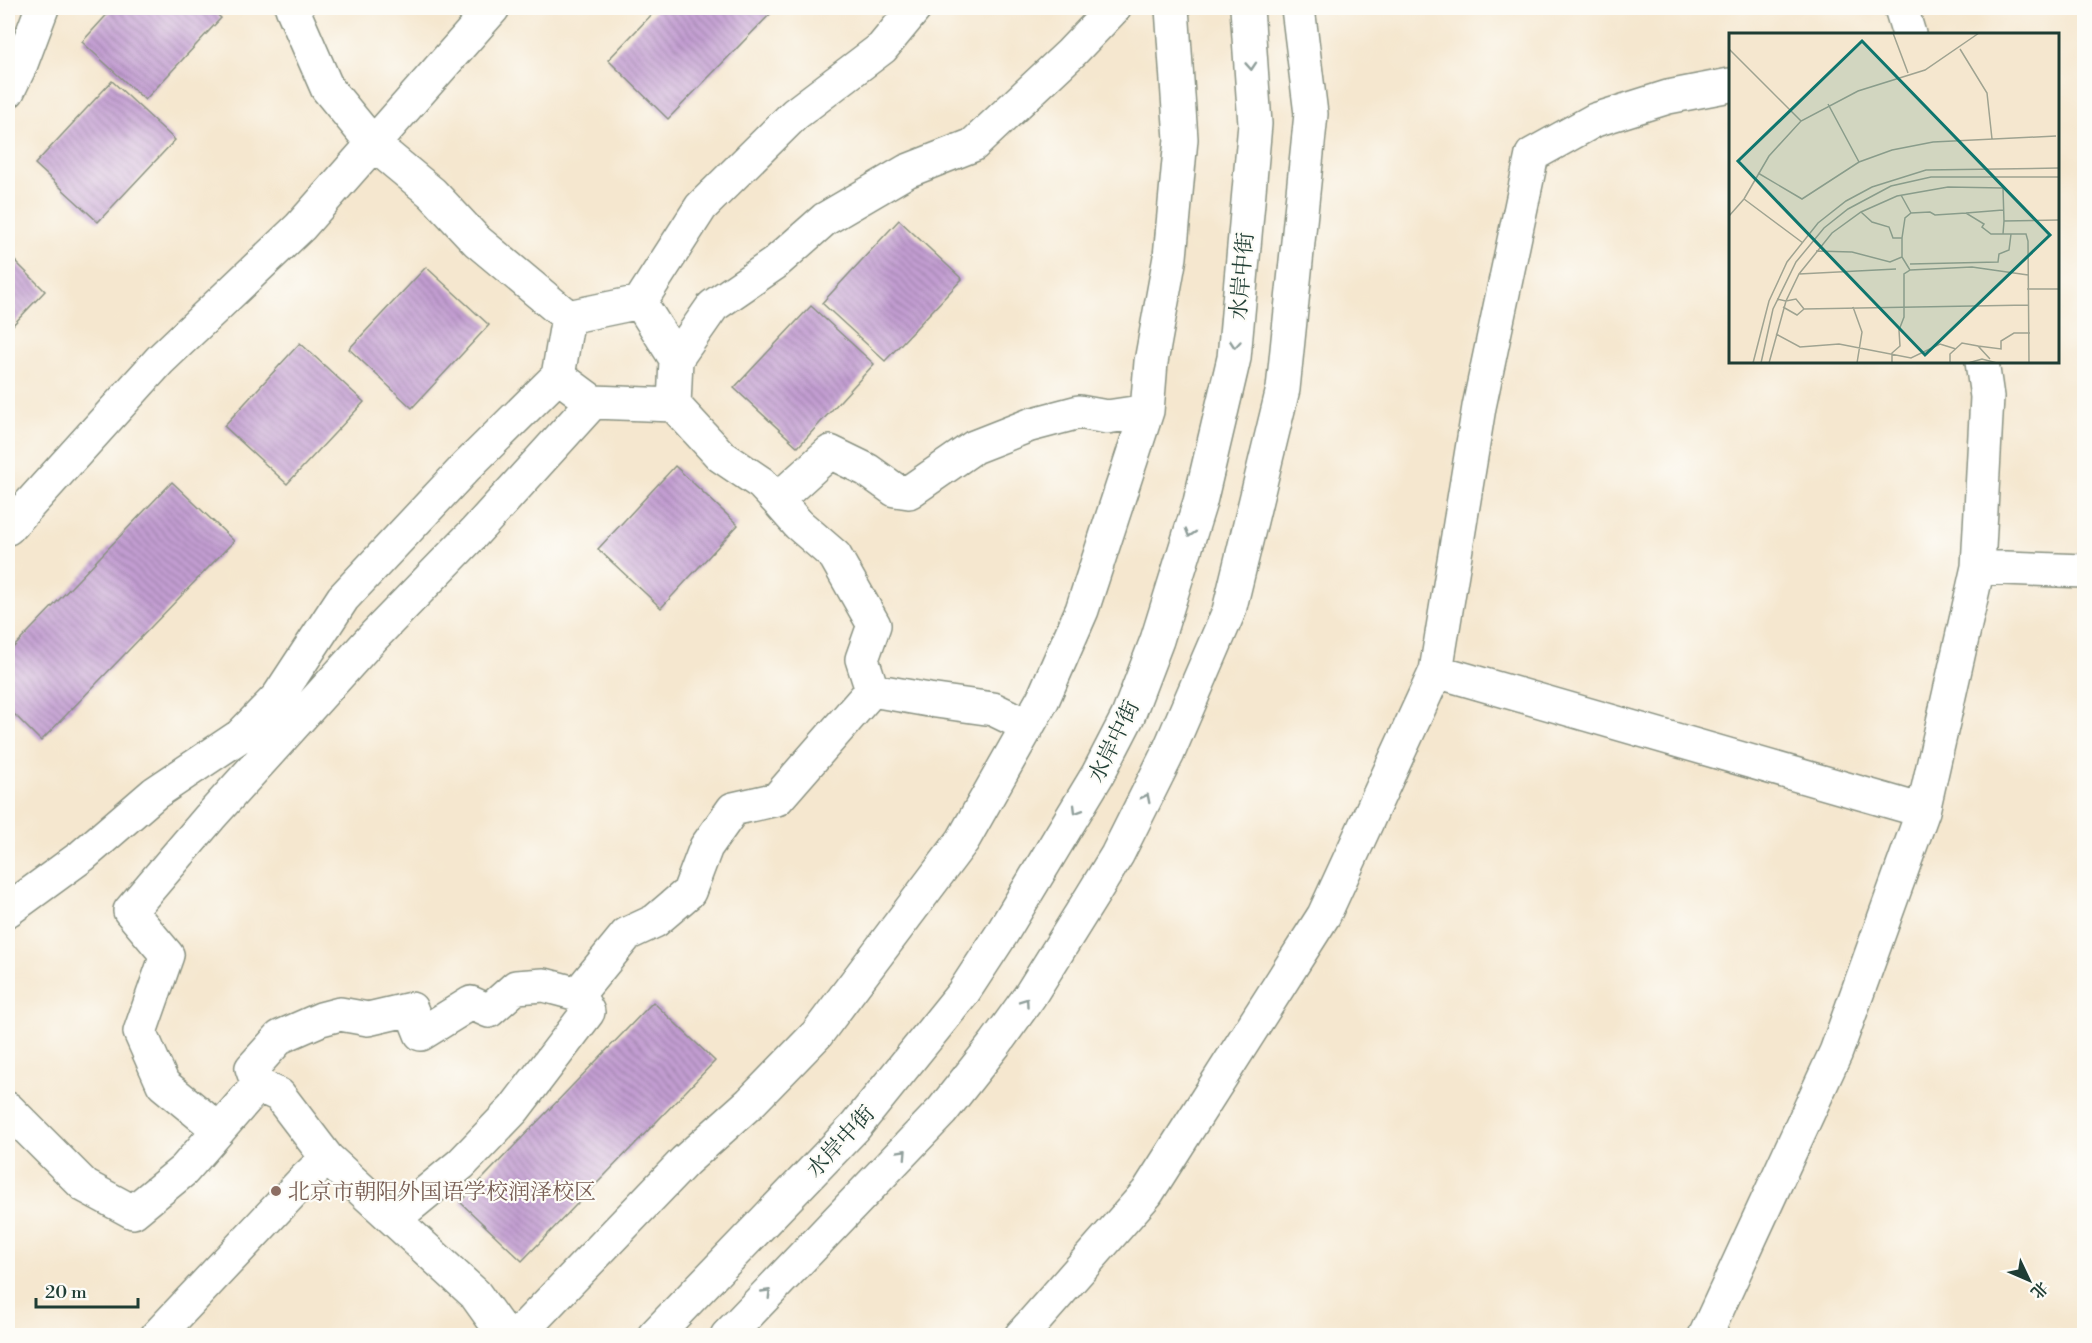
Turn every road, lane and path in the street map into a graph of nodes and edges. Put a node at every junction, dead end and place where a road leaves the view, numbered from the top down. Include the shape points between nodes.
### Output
1 (42, 8) edge
2 (292, 8) edge
3 (493, 8) edge
4 (915, 8) edge
5 (1114, 8) edge
6 (1172, 8) edge
7 (1247, 8) edge
8 (1298, 8) edge
9 (1901, 8) edge
10 (1909, 33) edge
11 (1729, 85) edge
12 (8, 91) edge
13 (373, 144) junction
14 (640, 302) junction
15 (568, 317) junction
16 (676, 359) junction
17 (1982, 363) edge
18 (558, 376) junction
19 (593, 402) junction
20 (674, 405) junction
21 (1147, 411) junction
22 (777, 500) junction
23 (8, 528) edge
24 (1978, 567) junction
25 (2085, 571) edge
26 (1436, 671) junction
27 (872, 690) junction
28 (1028, 726) junction
29 (1923, 811) junction
30 (8, 910) edge
31 (578, 994) junction
32 (258, 1085) junction
33 (8, 1109) edge
34 (219, 1130) junction
35 (327, 1158) junction
36 (394, 1219) junction
37 (157, 1335) edge
38 (515, 1335) edge
39 (654, 1335) edge
40 (727, 1335) edge
41 (1021, 1335) edge
42 (1705, 1335) edge

1 - 12 street
2 - 13 street via 327,88
3 - 13 street
4 - 14 street via 882,48 795,114 701,207
5 - 16 street via 973,145 907,171 825,219 774,264 713,306
6 - 21 street via 1181,139 1170,257 1151,362
7 -> 39 street, 水岸中街 via 1255,124 1234,358 1200,502 1157,640 1128,717 1098,774 963,993 855,1127
40 -> 8 street via 942,1111 995,1044 1029,997 1117,855 1173,742 1229,611 1283,389 1311,114
9 - 10 street
11 - 26 street via 1668,97 1595,120 1532,155 1479,407
13 - 15 street via 432,193 477,241
13 - 23 street via 300,226 160,360
14 - 15 street
14 - 16 street
15 - 18 street
16 - 20 street
17 - 24 street via 1987,397
18 - 19 street
18 - 30 street via 343,598 278,697 240,736 155,793 82,856
19 - 20 street
19 - 34 street via 367,644 130,911 167,955 140,1032 163,1084
20 - 22 street via 721,456 761,483
21 - 22 street via 1107,417 1079,412 1030,425 974,447 909,492 895,490 867,470 830,452
21 - 28 street via 1082,610
22 - 27 street via 835,556 874,625 862,659
24 - 25 street
24 - 29 street
26 - 29 street
26 - 41 street via 1324,915 1147,1193
27 - 28 street via 993,709
27 - 31 street via 777,799 733,809 706,847 689,892 655,921 627,934
28 - 38 street via 963,840 817,1034 750,1103 685,1161
29 - 42 street via 1836,1052
31 - 32 street via 544,985 516,987 489,1011 471,1003 421,1034 411,1009 368,1019 340,1014 321,1018 280,1037 252,1068
31 - 36 street via 588,1012 514,1109 461,1164
32 - 34 street
32 - 35 street via 279,1095
33 - 34 street via 85,1186 133,1212 184,1170
35 - 36 street
35 - 37 street
36 - 38 street via 475,1294 498,1326

